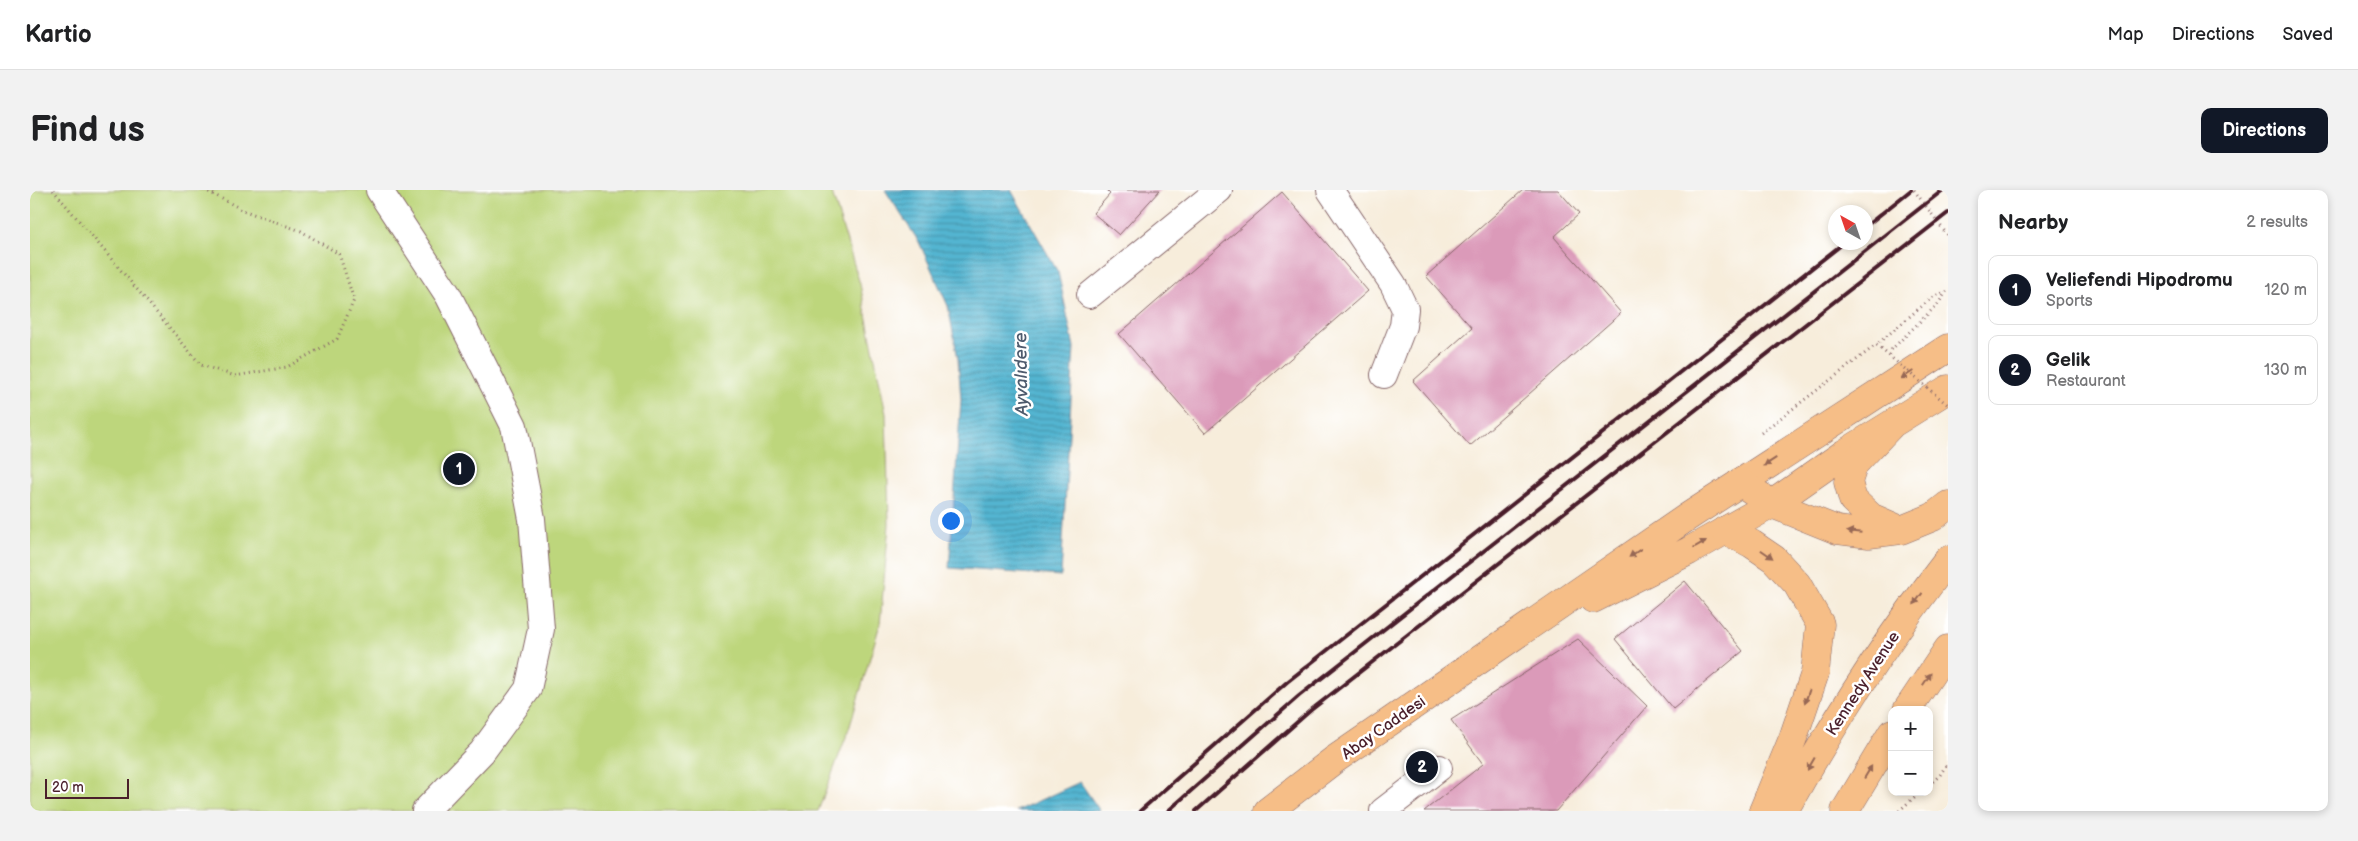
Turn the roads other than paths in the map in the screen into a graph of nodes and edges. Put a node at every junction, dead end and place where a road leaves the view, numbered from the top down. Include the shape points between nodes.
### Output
1 (380, 190) edge
2 (1219, 190) edge
3 (1330, 190) edge
4 (1090, 295) dead end
5 (1948, 348) edge
6 (1384, 375) dead end
7 (1948, 389) edge
8 (1890, 426) junction
9 (1740, 482) junction
10 (1772, 504) junction
11 (1948, 505) edge
12 (1705, 506) junction
13 (1725, 530) junction
14 (1901, 530) junction
15 (1948, 560) edge
16 (1501, 646) junction
17 (1948, 649) edge
18 (1910, 706) edge
19 (1888, 740) edge
20 (1439, 768) dead end
21 (425, 811) edge
22 (1268, 811) edge
23 (1383, 811) edge
24 (1763, 811) edge
25 (1784, 811) edge
26 (1845, 811) edge

1 - 21 street via 448,295 514,426 532,519 541,629 528,689 482,752
2 - 4 street
3 - 6 street via 1393,284 1405,309 1403,326
5 -> 9 main road
7 - 8 main road
8 - 10 main road via 1844,453
8 - 14 main road via 1854,464 1848,482 1853,500 1871,517
9 - 10 main road
9 - 12 main road
10 - 13 main road
14 -> 10 main road via 1869,534 1837,530
11 - 14 main road via 1933,517
12 - 13 main road
12 -> 16 main road
16 -> 13 main road
13 -> 24 main road via 1774,559 1797,584 1820,624 1815,673
15 -> 25 main road, Kennedy Avenue via 1873,663
16 - 22 main road, Abay Caddesi via 1334,760
18 -> 17 main road
26 -> 19 main road
20 - 23 street

